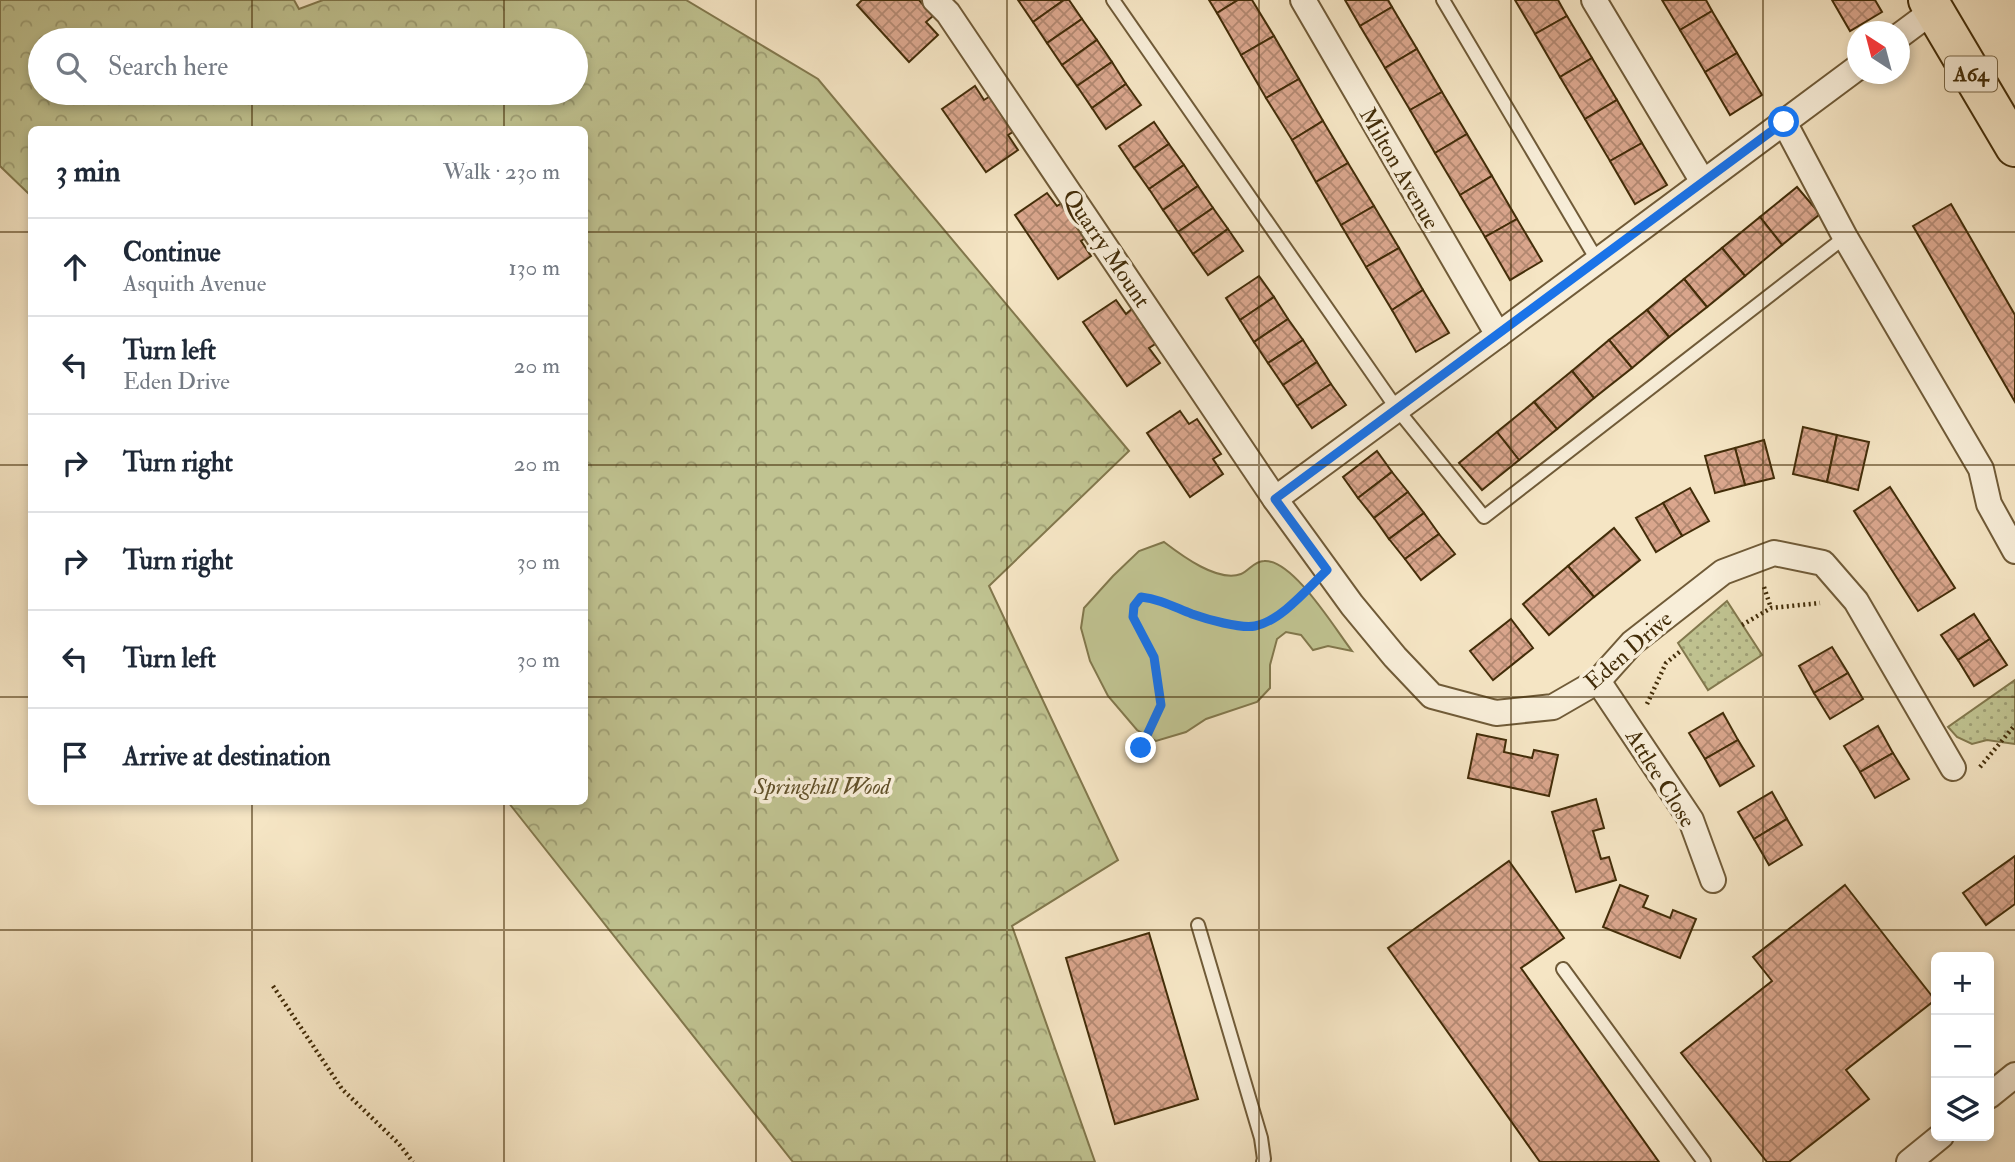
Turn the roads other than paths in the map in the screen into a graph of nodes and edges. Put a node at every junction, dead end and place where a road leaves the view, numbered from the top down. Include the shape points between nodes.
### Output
1 (1113, 0) edge
2 (1303, 0) edge
3 (1443, 0) edge
4 (1594, 0) edge
5 (949, 4) edge
6 (1931, 5) edge
7 (1910, 25) edge
8 (1847, 75) edge
9 (1784, 122) junction
10 (2015, 147) edge
11 (1703, 182) junction
12 (1845, 237) junction
13 (1597, 260) junction
14 (1498, 335) junction
15 (1396, 409) junction
16 (1275, 499) junction
17 (2015, 551) edge
18 (1598, 681) junction
19 (1952, 768) dead end
20 (1713, 880) dead end
21 (1198, 925) dead end
22 (1563, 969) dead end
23 (2015, 1075) edge
24 (1994, 1093) edge
25 (1935, 1141) edge
26 (1262, 1162) edge
27 (1704, 1162) edge
28 (1909, 1162) edge

1 - 15 lane
2 - 14 street, Milton Avenue
3 - 13 lane
4 - 11 street
5 - 16 street, Quarry Mount
6 - 7 street
6 - 10 highway, A64
8 - 9 street
9 - 11 street
9 - 12 street
11 - 13 street
12 - 15 lane via 1484,517
12 - 17 street via 1980,469 1989,504
13 - 14 street
14 - 15 street
15 - 16 street
16 - 18 street, Eden Drive via 1395,657 1432,696 1496,713 1553,707
18 - 19 street, Eden Drive via 1632,643 1723,572 1774,553 1823,563 1856,601
18 - 20 street, Attlee Close via 1690,820
21 - 26 lane via 1261,1138
22 - 27 lane
23 - 24 street
25 - 28 street

